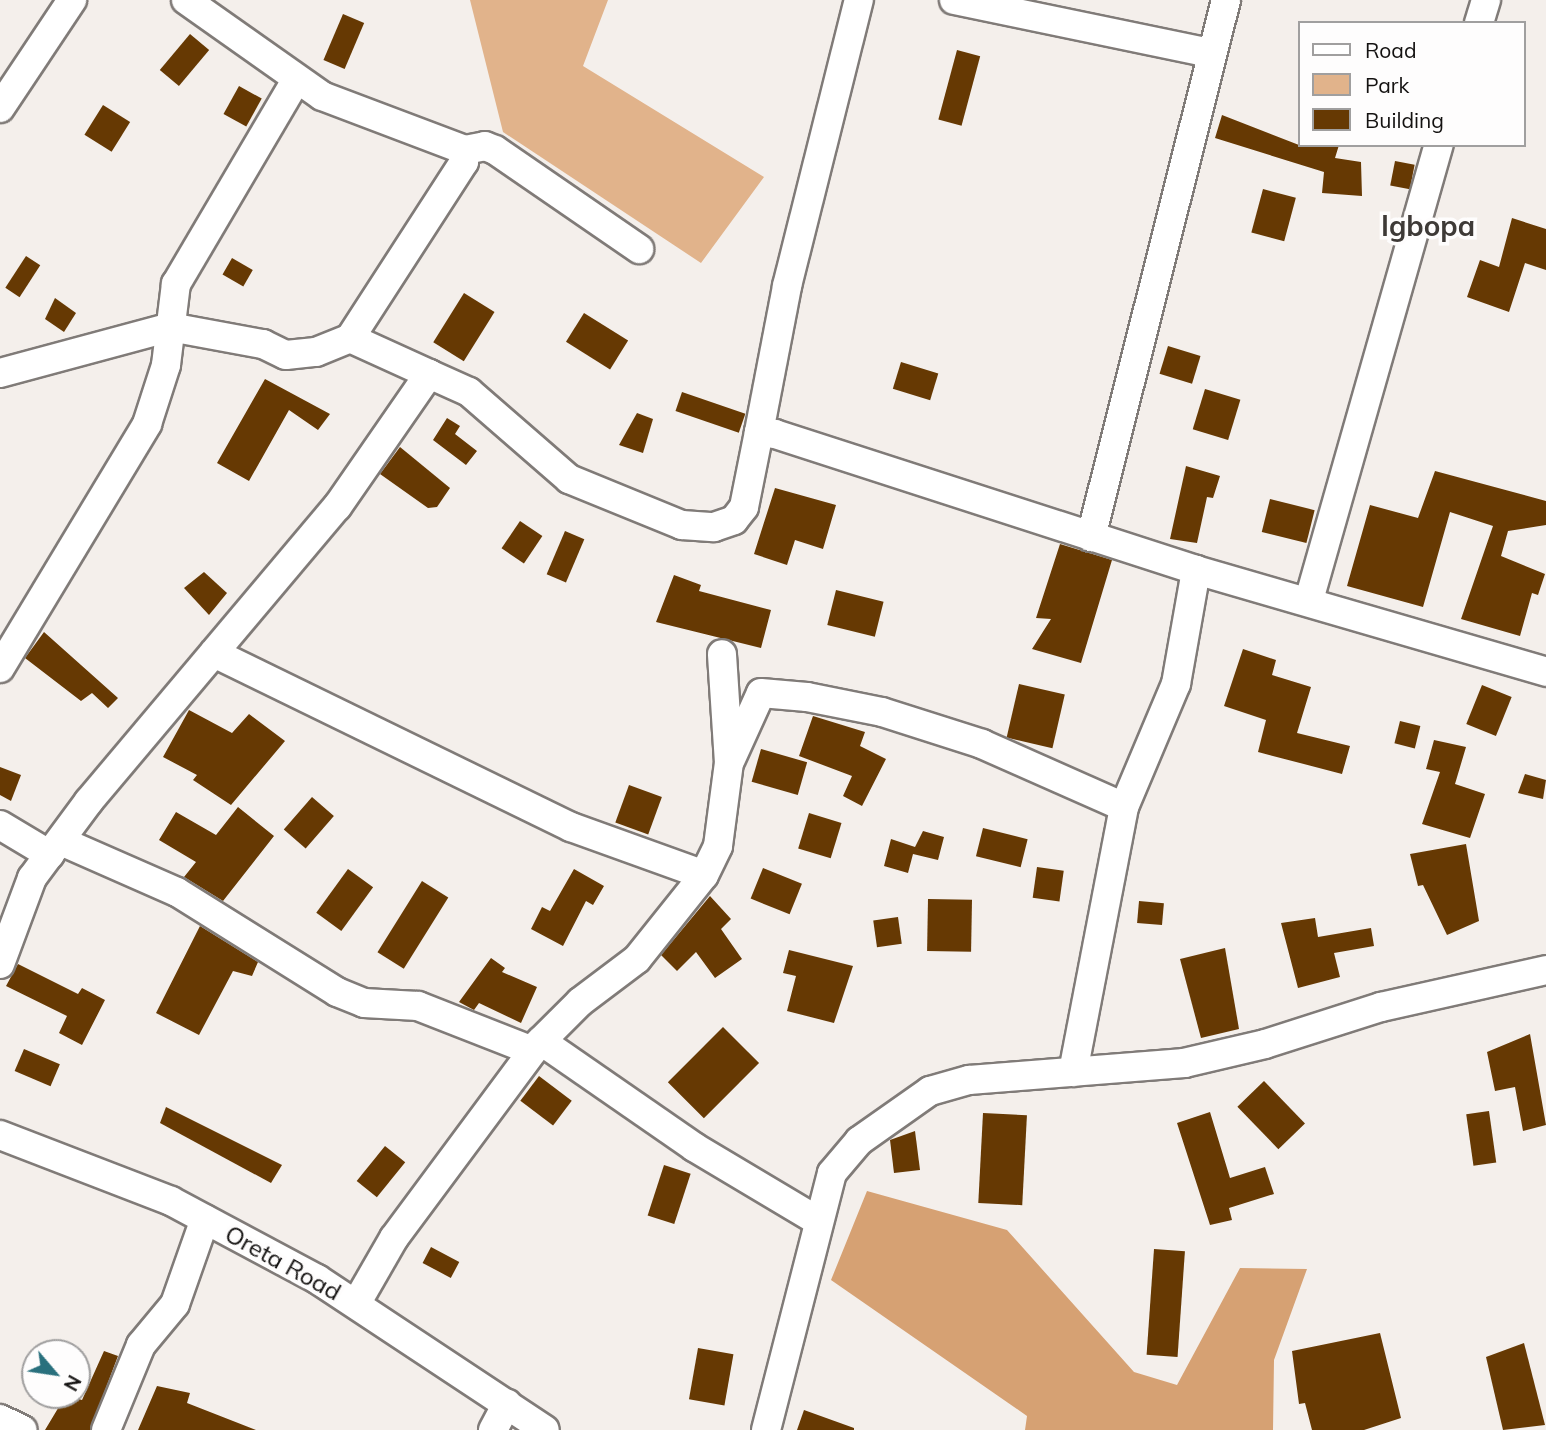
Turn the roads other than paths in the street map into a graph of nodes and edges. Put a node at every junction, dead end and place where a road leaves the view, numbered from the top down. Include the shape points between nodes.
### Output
1 (72, 0) edge
2 (186, 0) edge
3 (859, 0) edge
4 (954, 0) edge
5 (1226, 0) edge
6 (1486, 0) edge
7 (1480, 21) edge
8 (1210, 53) junction
9 (296, 80) junction
10 (0, 108) edge
11 (1438, 147) edge
12 (465, 150) junction
13 (639, 249) dead end
14 (170, 327) junction
15 (350, 338) junction
16 (0, 373) edge
17 (429, 374) junction
18 (759, 432) junction
19 (1091, 537) junction
20 (1196, 570) junction
21 (1309, 600) junction
22 (214, 653) junction
23 (722, 654) dead end
24 (0, 668) edge
25 (1546, 673) edge
26 (729, 763) junction
27 (1124, 807) junction
28 (0, 825) edge
29 (56, 848) junction
30 (705, 875) junction
31 (0, 964) edge
32 (1546, 970) edge
33 (537, 1046) junction
34 (1073, 1072) junction
35 (0, 1135) edge
36 (205, 1220) junction
37 (818, 1221) junction
38 (356, 1304) junction
39 (507, 1404) junction
40 (0, 1419) edge
41 (23, 1430) edge
42 (106, 1430) edge
43 (493, 1430) edge
44 (545, 1430) edge
45 (766, 1430) edge

1 - 10 street
2 - 9 street
3 - 18 street via 788,286
4 - 8 street
5 - 8 street
6 - 7 street
8 - 19 street
9 - 12 street via 340,104 388,117
9 - 14 street via 187,261 170,302
11 - 21 street
12 - 13 street via 485,146 495,150
12 - 15 street via 464,162
14 - 15 street via 262,344 286,355 316,352
14 - 16 street
14 - 24 street via 164,374 147,424
15 - 17 street
17 - 18 street via 469,392 569,479 682,524 714,527 734,520 744,507
17 - 22 street via 337,507
18 - 19 street via 804,440
19 - 20 street
20 - 21 street
20 - 27 street via 1176,684
21 - 25 street
22 - 29 street via 89,801
22 - 30 street via 571,827
23 - 26 street
26 - 27 street via 761,693 807,696 882,712 982,744
26 - 30 street via 718,846
27 - 34 street
28 - 29 street
29 - 31 street via 32,878
29 - 33 street via 177,892 364,1003 418,1006
30 - 33 street via 637,959 580,1002
32 - 34 street via 1381,1007 1265,1044 1184,1063
33 - 37 street
33 - 38 street via 394,1238
34 - 37 street via 969,1080 929,1091 859,1141 832,1173
35 - 36 street, Oreta Road
36 - 38 street, Oreta Road
36 - 42 street via 175,1304 141,1345
37 - 45 street
38 - 39 street, Oreta Road
39 - 43 street
39 - 44 street, Oreta Road
40 - 41 street

